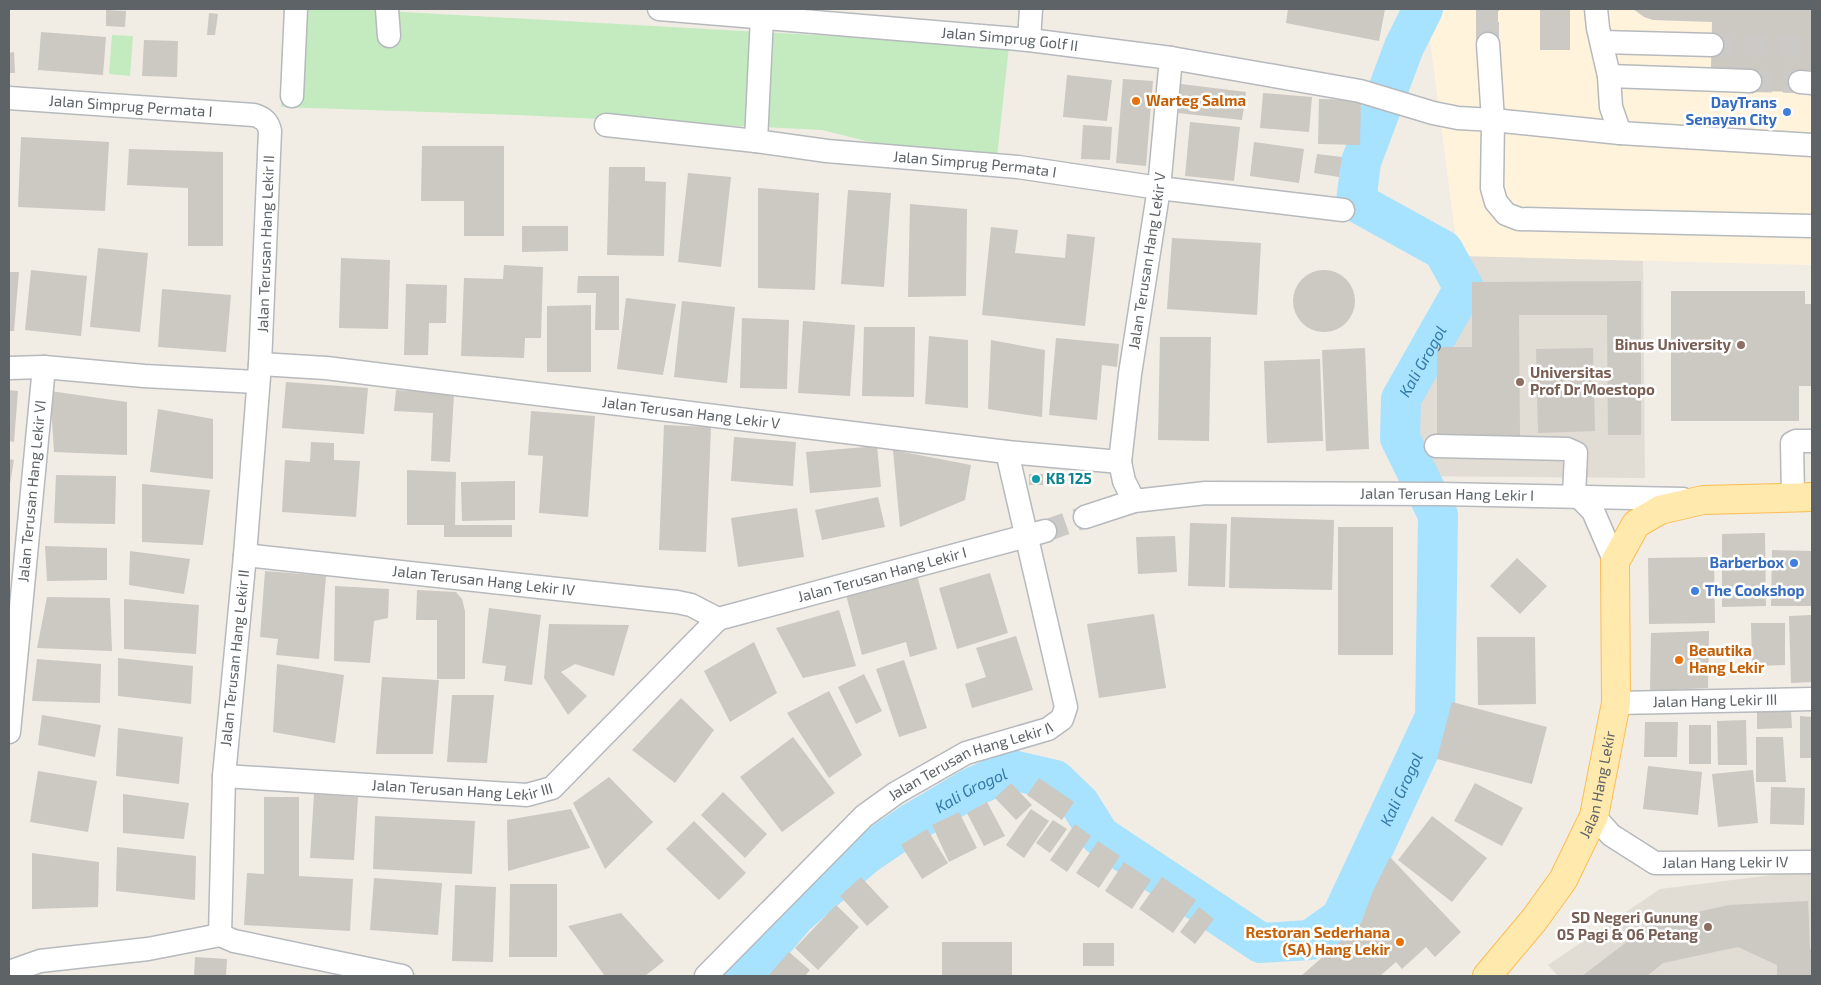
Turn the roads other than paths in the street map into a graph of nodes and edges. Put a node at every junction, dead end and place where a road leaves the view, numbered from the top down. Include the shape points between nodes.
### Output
1 (296, 9) edge
2 (387, 9) edge
3 (659, 9) edge
4 (1031, 9) edge
5 (1595, 10) edge
6 (762, 17) junction
7 (389, 36) dead end
8 (1028, 40) junction
9 (1602, 42) junction
10 (1488, 44) tunnel mouth
11 (1712, 45) tunnel mouth
12 (1171, 58) junction
13 (1609, 76) junction
14 (1750, 82) tunnel mouth
15 (292, 96) dead end
16 (9, 98) edge
17 (254, 114) joint
18 (1492, 120) junction
19 (606, 125) dead end
20 (1620, 132) junction
21 (756, 141) junction
22 (1812, 146) edge
23 (1159, 188) junction
24 (1343, 210) dead end
25 (1812, 226) edge
26 (9, 368) edge
27 (44, 368) junction
28 (259, 373) junction
29 (1812, 441) edge
30 (1436, 446) dead end
31 (1007, 452) junction
32 (1120, 462) junction
33 (1576, 496) junction
34 (1803, 497) edge
35 (1703, 500) junction
36 (1134, 501) junction
37 (1085, 517) tunnel mouth
38 (1036, 534) junction
39 (245, 555) junction
40 (1615, 562) junction
41 (718, 618) junction
42 (1812, 699) edge
43 (1616, 703) junction
44 (9, 732) edge
45 (224, 776) junction
46 (1594, 816) junction
47 (1812, 862) edge
48 (220, 935) junction
49 (9, 972) edge
50 (402, 976) edge
51 (706, 976) edge
52 (1488, 976) edge

1 - 15 street
2 - 7 street
3 - 6 street, Jalan Simprug Golf II
4 - 8 street
5 - 9 street
6 - 8 street, Jalan Simprug Golf II
6 - 21 street
8 - 12 street, Jalan Simprug Golf II
9 - 11 street
9 - 13 street
10 - 18 street
12 - 18 street, Jalan Simprug Golf II via 1360,91 1458,118
12 - 23 street, Jalan Terusan Hang Lekir V
13 - 14 street
13 - 20 street via 1611,107
16 - 17 street, Jalan Simprug Permata I
17 - 28 street, Jalan Terusan Hang Lekir II via 265,120 270,131
18 - 20 street
18 - 25 street via 1492,188 1496,202 1506,214 1519,219
19 - 21 street, Jalan Simprug Permata I
20 - 22 street
21 - 23 street, Jalan Simprug Permata I via 1018,167
23 - 24 street, Jalan Simprug Permata I
23 - 32 street, Jalan Terusan Hang Lekir V via 1130,374
26 - 27 street
27 - 28 street via 144,376
27 - 44 street, Jalan Terusan Hang Lekir VI
28 - 31 street, Jalan Terusan Hang Lekir V via 336,369
28 - 39 street, Jalan Terusan Hang Lekir II
29 - 34 street via 1792,443
30 - 33 street via 1572,450 1576,453
31 - 32 street, Jalan Terusan Hang Lekir V
31 - 38 street, Jalan Terusan Hang Lekir II
32 - 36 street, Jalan Terusan Hang Lekir V
33 - 35 street, Jalan Terusan Hang Lekir I
33 - 36 street, Jalan Terusan Hang Lekir I via 1206,493
33 - 40 street, Jalan Hang Lekir via 1593,511
34 - 35 main road, Jalan Terusan Hang Lekir I
35 - 40 main road, Jalan Hang Lekir via 1660,510 1636,524
36 - 37 street, Jalan Terusan Hang Lekir I
38 - 41 street, Jalan Terusan Hang Lekir I
38 - 51 street, Jalan Terusan Hang Lekir II via 1066,707 1062,719 1048,729 966,753 896,792 864,816
39 - 41 street, Jalan Terusan Hang Lekir IV via 677,602
39 - 45 street, Jalan Terusan Hang Lekir II
40 - 43 main road, Jalan Hang Lekir
41 - 45 street, Jalan Terusan Hang Lekir III via 552,788 528,795
42 - 43 street, Jalan Hang Lekir III
43 - 46 main road, Jalan Hang Lekir
45 - 48 street, Jalan Terusan Hang Lekir II
46 - 47 street, Jalan Hang Lekir IV via 1611,835 1655,863
46 - 52 main road, Jalan Hang Lekir via 1563,880
48 - 49 street via 148,949 40,961
48 - 50 street via 234,941

